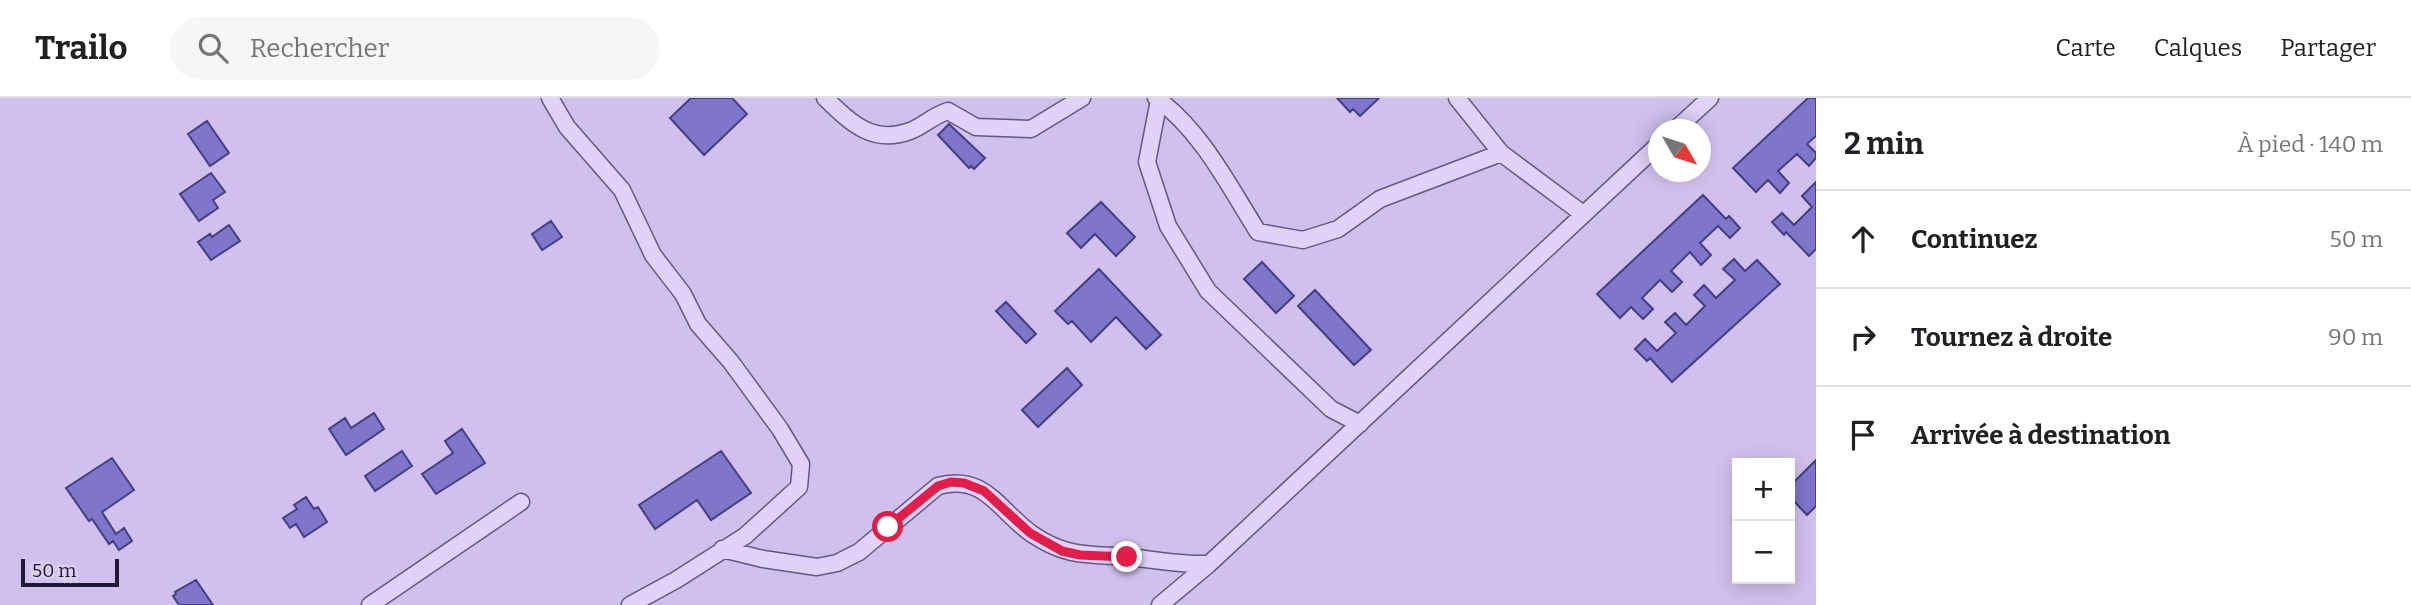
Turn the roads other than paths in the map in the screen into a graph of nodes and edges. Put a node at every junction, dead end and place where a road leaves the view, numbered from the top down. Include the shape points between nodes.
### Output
1 (550, 98) edge
2 (825, 98) edge
3 (1082, 98) edge
4 (1457, 98) edge
5 (1710, 98) edge
6 (1158, 99) edge
7 (1687, 119) edge
8 (1501, 153) junction
9 (1648, 154) edge
10 (1583, 214) junction
11 (1360, 424) junction
12 (521, 502) dead end
13 (722, 549) junction
14 (1209, 564) junction
15 (370, 605) edge
16 (630, 605) edge
17 (1160, 605) edge

1 - 13 street via 567,127 622,190 653,255 683,294 698,324 731,362 801,464 799,487 745,536
2 - 3 street via 854,126 884,136 911,131 948,111 976,127 1031,129
4 - 8 street
5 - 7 street
6 - 8 street via 1174,111 1209,156 1258,232 1303,240 1338,229 1380,200
6 - 11 street via 1147,162 1168,226 1208,291 1331,409
8 - 10 street
9 - 10 street
10 - 11 street
11 - 14 street
12 - 15 street
13 - 14 street via 817,567 837,563 859,552 938,486 951,482 984,491 1030,533 1062,551
13 - 16 street
14 - 17 street

